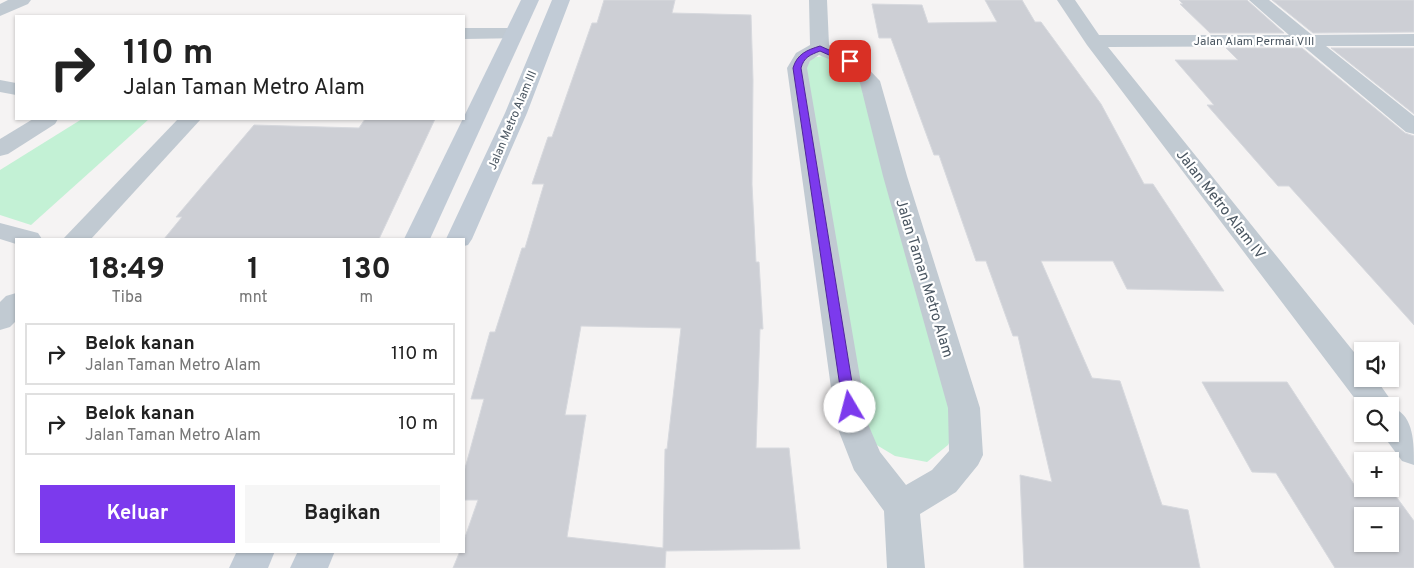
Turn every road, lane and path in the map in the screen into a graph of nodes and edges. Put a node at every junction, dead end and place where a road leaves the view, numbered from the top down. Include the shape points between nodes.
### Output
1 (22, 0) edge
2 (530, 0) edge
3 (561, 0) edge
4 (818, 0) edge
5 (1066, 0) edge
6 (1258, 0) edge
7 (0, 11) edge
8 (465, 34) edge
9 (513, 34) junction
10 (1414, 40) edge
11 (1094, 41) junction
12 (1307, 41) junction
13 (820, 48) junction
14 (0, 86) edge
15 (15, 89) edge
16 (45, 120) edge
17 (189, 120) edge
18 (1414, 127) edge
19 (0, 149) edge
20 (0, 231) edge
21 (25, 238) edge
22 (77, 238) edge
23 (417, 238) edge
24 (459, 238) edge
25 (15, 304) edge
26 (0, 320) edge
27 (1372, 397) edge
28 (1399, 432) edge
29 (1414, 451) edge
30 (901, 506) junction
31 (256, 553) edge
32 (316, 553) edge
33 (248, 568) edge
34 (309, 568) edge
35 (906, 568) edge

1 - 7 street
2 - 9 street
3 - 24 street, Jalan Metro Alam III via 516,113
4 - 13 street
5 - 11 street, Jalan Metro Alam IV
6 - 12 street
8 - 9 street
9 - 23 street
10 - 12 street, Jalan Alam Permai VIII
11 - 12 street, Jalan Alam Permai VIII
11 - 27 street, Jalan Metro Alam IV
12 - 18 street
13 - 30 street via 806,53 797,68 852,424 866,460
13 - 30 street, Jalan Taman Metro Alam via 850,61 870,81 964,408 966,455 944,481
14 - 15 street
16 - 19 street
17 - 22 street
20 - 21 street
25 - 26 street
28 - 29 street
30 - 35 street
31 - 33 street
32 - 34 street

